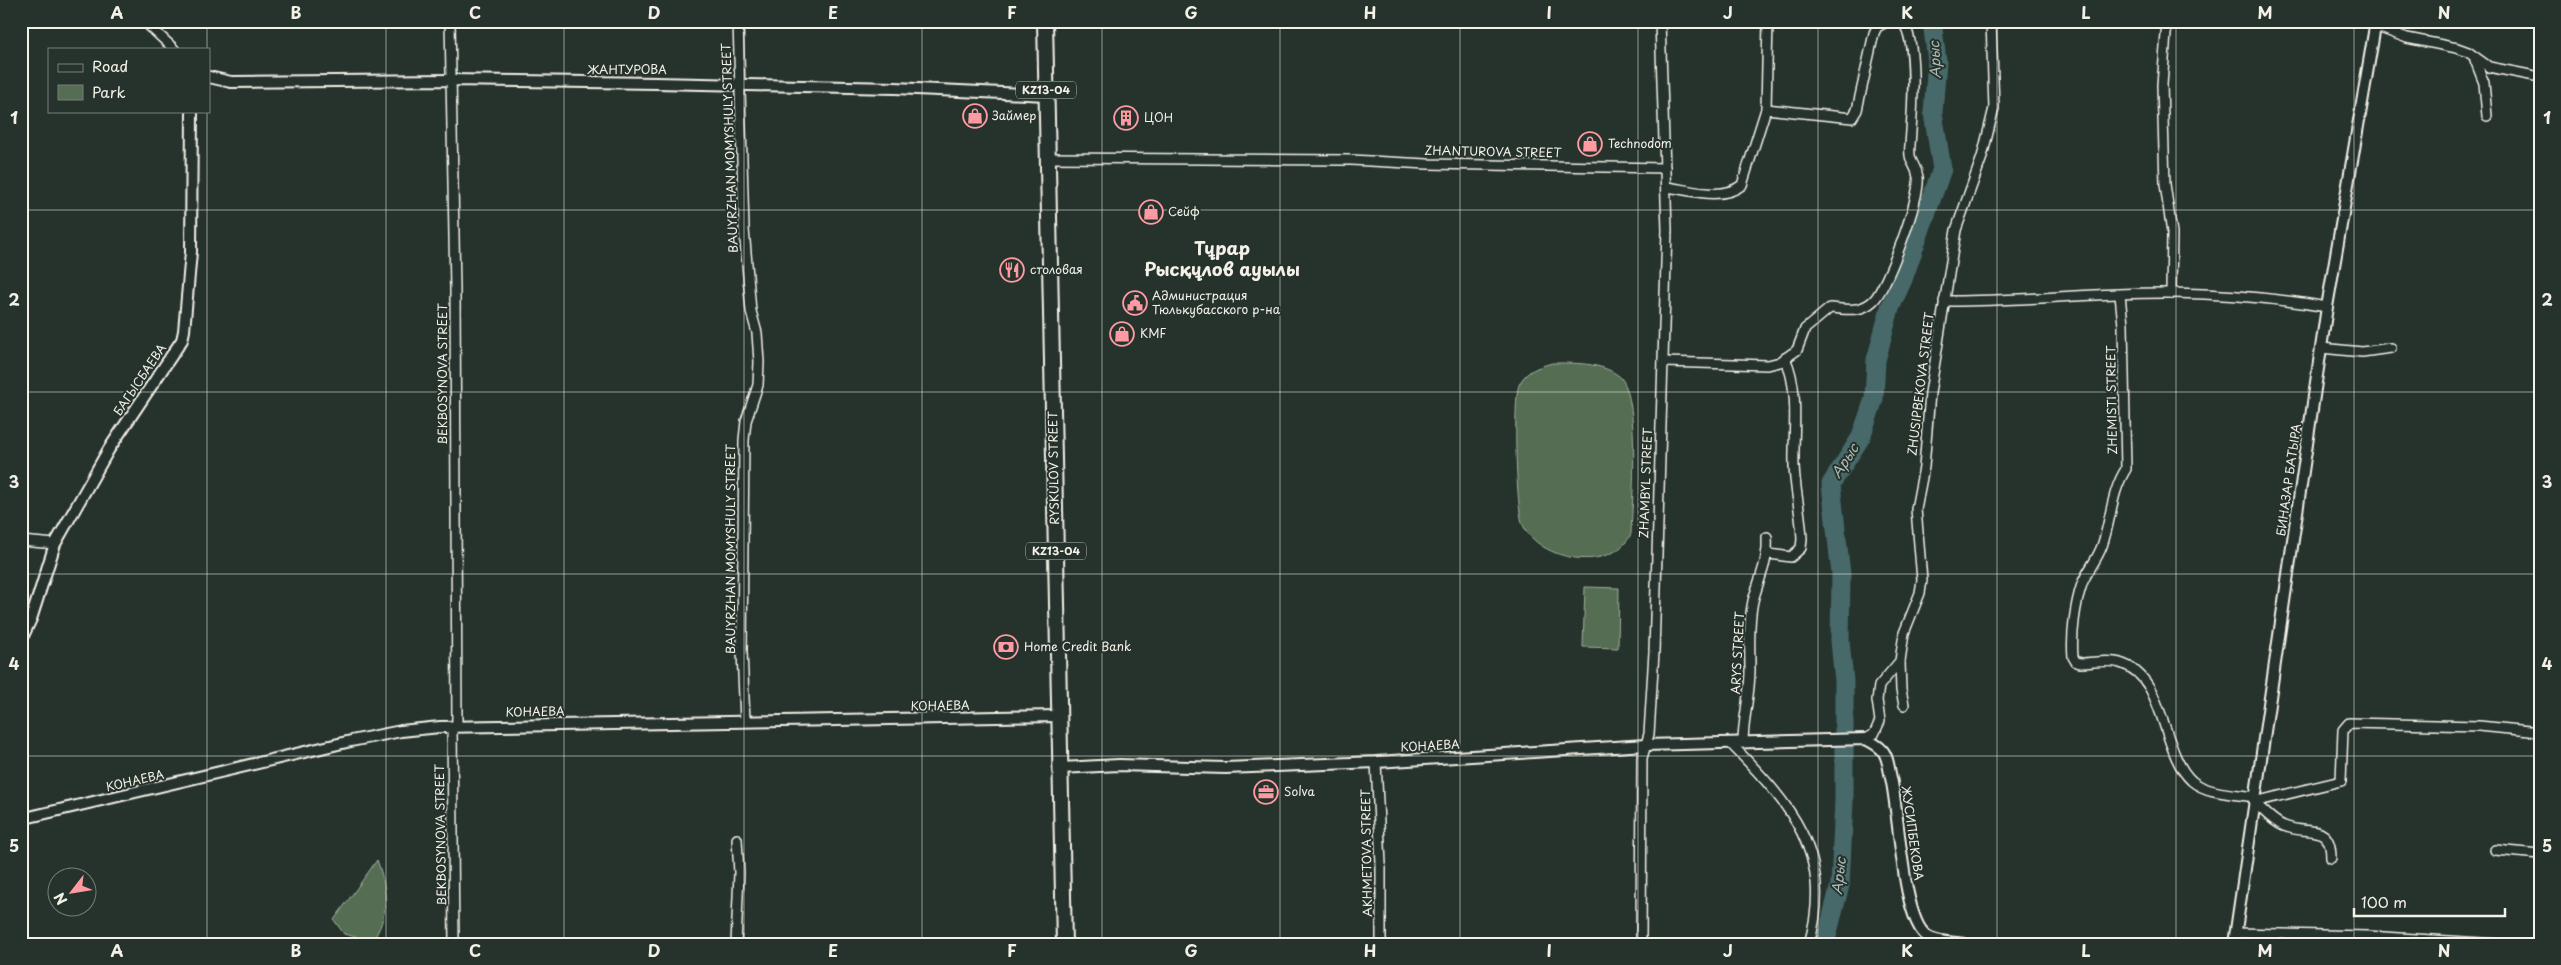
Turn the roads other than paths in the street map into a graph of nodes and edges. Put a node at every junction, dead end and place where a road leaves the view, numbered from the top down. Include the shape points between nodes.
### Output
1 (144, 21) edge
2 (450, 21) edge
3 (738, 21) edge
4 (1045, 21) edge
5 (1660, 21) edge
6 (1768, 21) edge
7 (1888, 21) edge
8 (1902, 21) edge
9 (1991, 21) edge
10 (2167, 21) edge
11 (2375, 24) edge
12 (173, 48) edge
13 (2474, 57) junction
14 (210, 77) edge
15 (2540, 77) edge
16 (451, 80) junction
17 (740, 84) junction
18 (1046, 95) junction
19 (1766, 109) junction
20 (192, 112) edge
21 (2487, 116) dead end
22 (1048, 158) junction
23 (1665, 168) junction
24 (1667, 187) junction
25 (2171, 293) junction
26 (2120, 295) junction
27 (1944, 301) junction
28 (2327, 307) junction
29 (2321, 348) junction
30 (2391, 348) dead end
31 (1785, 358) junction
32 (1662, 362) junction
33 (1767, 537) dead end
34 (21, 541) edge
35 (55, 544) junction
36 (1769, 554) junction
37 (21, 640) edge
38 (1900, 661) junction
39 (1904, 705) dead end
40 (1059, 716) junction
41 (745, 721) junction
42 (454, 726) junction
43 (2540, 732) edge
44 (1866, 739) junction
45 (1743, 743) junction
46 (1731, 744) junction
47 (1646, 745) junction
48 (1376, 762) junction
49 (1061, 768) junction
50 (2254, 800) junction
51 (21, 819) edge
52 (737, 839) dead end
53 (2495, 850) dead end
54 (2540, 854) edge
55 (2331, 858) dead end
56 (2235, 938) edge
57 (1926, 940) edge
58 (454, 944) edge
59 (736, 944) edge
60 (1064, 944) edge
61 (1381, 944) edge
62 (1641, 944) edge
63 (1809, 944) edge
64 (1964, 944) edge
65 (2499, 944) edge

1 - 12 street
2 - 16 street, BEKBOSYNOVA STREET
3 - 17 street, BAUYRZHAN MOMYSHULY STREET
4 - 18 main road, RYSKULOV STREET / KZ13-04
5 - 23 street, ZHAMBYL STREET
6 - 19 street
7 - 19 street via 1877,27 1874,33 1857,110 1852,118
8 - 31 street via 1907,27 1911,46 1913,121 1909,161 1918,176 1915,202 1894,264 1874,300 1857,310 1830,308 1805,329 1797,350
9 - 27 street, ZHUSIPBEKOVA STREET via 1994,108 1982,157 1956,230
10 - 25 street via 2162,85 2165,184 2172,234
11 - 13 street via 2407,38 2457,48
11 - 28 street, БИНАЗАР БАТЫРА
13 - 15 street via 2490,67
13 - 21 street via 2484,83
14 - 16 street, ЖАНТУРОВА via 231,82
16 - 17 street, ЖАНТУРОВА
16 - 42 street, BEKBOSYNOVA STREET via 455,280
17 - 18 street, ЖАНТУРОВА
17 - 41 street, BAUYRZHAN MOMYSHULY STREET via 744,229 751,310 760,362 758,386 746,421 744,440 742,633
18 - 22 main road, RYSKULOV STREET / KZ13-04
19 - 24 street via 1742,185 1734,192 1715,194
20 - 35 street, БАГЫСБАЕВА via 191,252 182,340 109,449
22 - 23 street, ZHANTUROVA STREET via 1351,160
22 - 40 main road, RYSKULOV STREET / KZ13-04
23 - 24 street, ZHAMBYL STREET
24 - 32 street, ZHAMBYL STREET
25 - 26 street
25 - 28 street via 2229,295
26 - 27 street
26 - 50 street, ZHEMISTI STREET via 2126,469 2119,479 2102,546 2082,583 2073,657 2081,663 2120,663 2141,677 2161,714 2174,755 2192,781 2203,788
27 - 38 street, ZHUSIPBEKOVA STREET via 1916,509 1922,580 1916,606 1904,633
28 - 29 street, БИНАЗАР БАТЫРА
29 - 30 street via 2362,352
29 - 50 street, БИНАЗАР БАТЫРА
31 - 32 street via 1768,365
31 - 36 street via 1790,368 1792,390 1801,548 1791,556
32 - 47 street, ZHAMBYL STREET via 1654,652
33 - 36 street, ARYS STREET
34 - 35 street
35 - 37 street, БАГЫСБАЕВА
36 - 45 street, ARYS STREET via 1753,600 1750,620 1750,669
38 - 39 street, ZHUSIPBEKOVA STREET
38 - 44 street via 1879,686 1880,721 1874,734
40 - 41 street, КОНАЕВА
40 - 49 main road, RYSKULOV STREET / KZ13-04
41 - 42 street, КОНАЕВА
42 - 51 street, КОНАЕВА via 401,731 351,741
42 - 58 street, BEKBOSYNOVA STREET
43 - 50 street via 2479,726 2349,724 2343,730 2341,781
44 - 45 street, КОНАЕВА
44 - 57 street, ЖУСИПБЕКОВА via 1883,750 1888,763 1906,882 1917,925
45 - 46 street, КОНАЕВА
46 - 47 street, КОНАЕВА
46 - 63 street via 1766,779 1804,834 1817,884 1816,920
47 - 48 street, КОНАЕВА
47 - 62 street, ZHAMBYL STREET via 1642,758
48 - 49 street, КОНАЕВА via 1226,768 1119,765
48 - 61 street, AKHMETOVA STREET
49 - 60 main road, RYSKULOV STREET / KZ13-04
50 - 55 street via 2284,826 2324,834 2329,840
50 - 56 street, БИНАЗАР БАТЫРА
52 - 59 street
53 - 54 street
56 - 65 street via 2367,936
57 - 64 street

